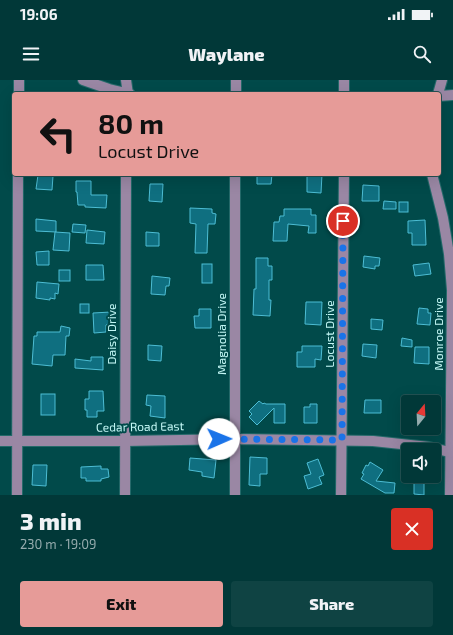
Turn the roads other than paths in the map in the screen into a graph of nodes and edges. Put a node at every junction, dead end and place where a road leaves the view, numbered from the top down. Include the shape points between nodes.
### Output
1 (19, 80) edge
2 (83, 80) edge
3 (126, 80) edge
4 (236, 80) edge
5 (344, 80) edge
6 (442, 80) edge
7 (19, 92) edge
8 (121, 92) edge
9 (129, 92) edge
10 (236, 92) edge
11 (344, 92) edge
12 (440, 92) edge
13 (441, 95) edge
14 (453, 95) edge
15 (18, 176) edge
16 (126, 176) edge
17 (235, 176) edge
18 (344, 176) edge
19 (433, 176) edge
20 (449, 235) edge
21 (452, 346) edge
22 (235, 439) junction
23 (342, 440) junction
24 (0, 441) edge
25 (18, 441) junction
26 (125, 441) junction
27 (452, 453) edge
28 (17, 495) edge
29 (125, 495) edge
30 (235, 495) edge
31 (341, 495) edge
32 (450, 495) edge

1 - 7 street
2 - 8 street
3 - 9 street
4 - 10 street
5 - 11 street
6 - 12 street
13 - 14 street
15 - 25 street
16 - 26 street, Daisy Drive
17 - 22 street, Magnolia Drive
18 - 23 street, Locust Drive
19 - 20 street, Monroe Drive
20 - 21 street, Monroe Drive
21 - 27 street, Monroe Drive
22 - 23 street, Cedar Road East
22 - 26 street, Cedar Road East
22 - 30 street, Magnolia Drive
23 - 27 street, Cedar Road East via 373,440 429,447
23 - 31 street, Locust Drive
24 - 25 street, Cedar Road East
25 - 26 street, Cedar Road East
25 - 28 street
26 - 29 street, Daisy Drive
27 - 32 street, Monroe Drive

